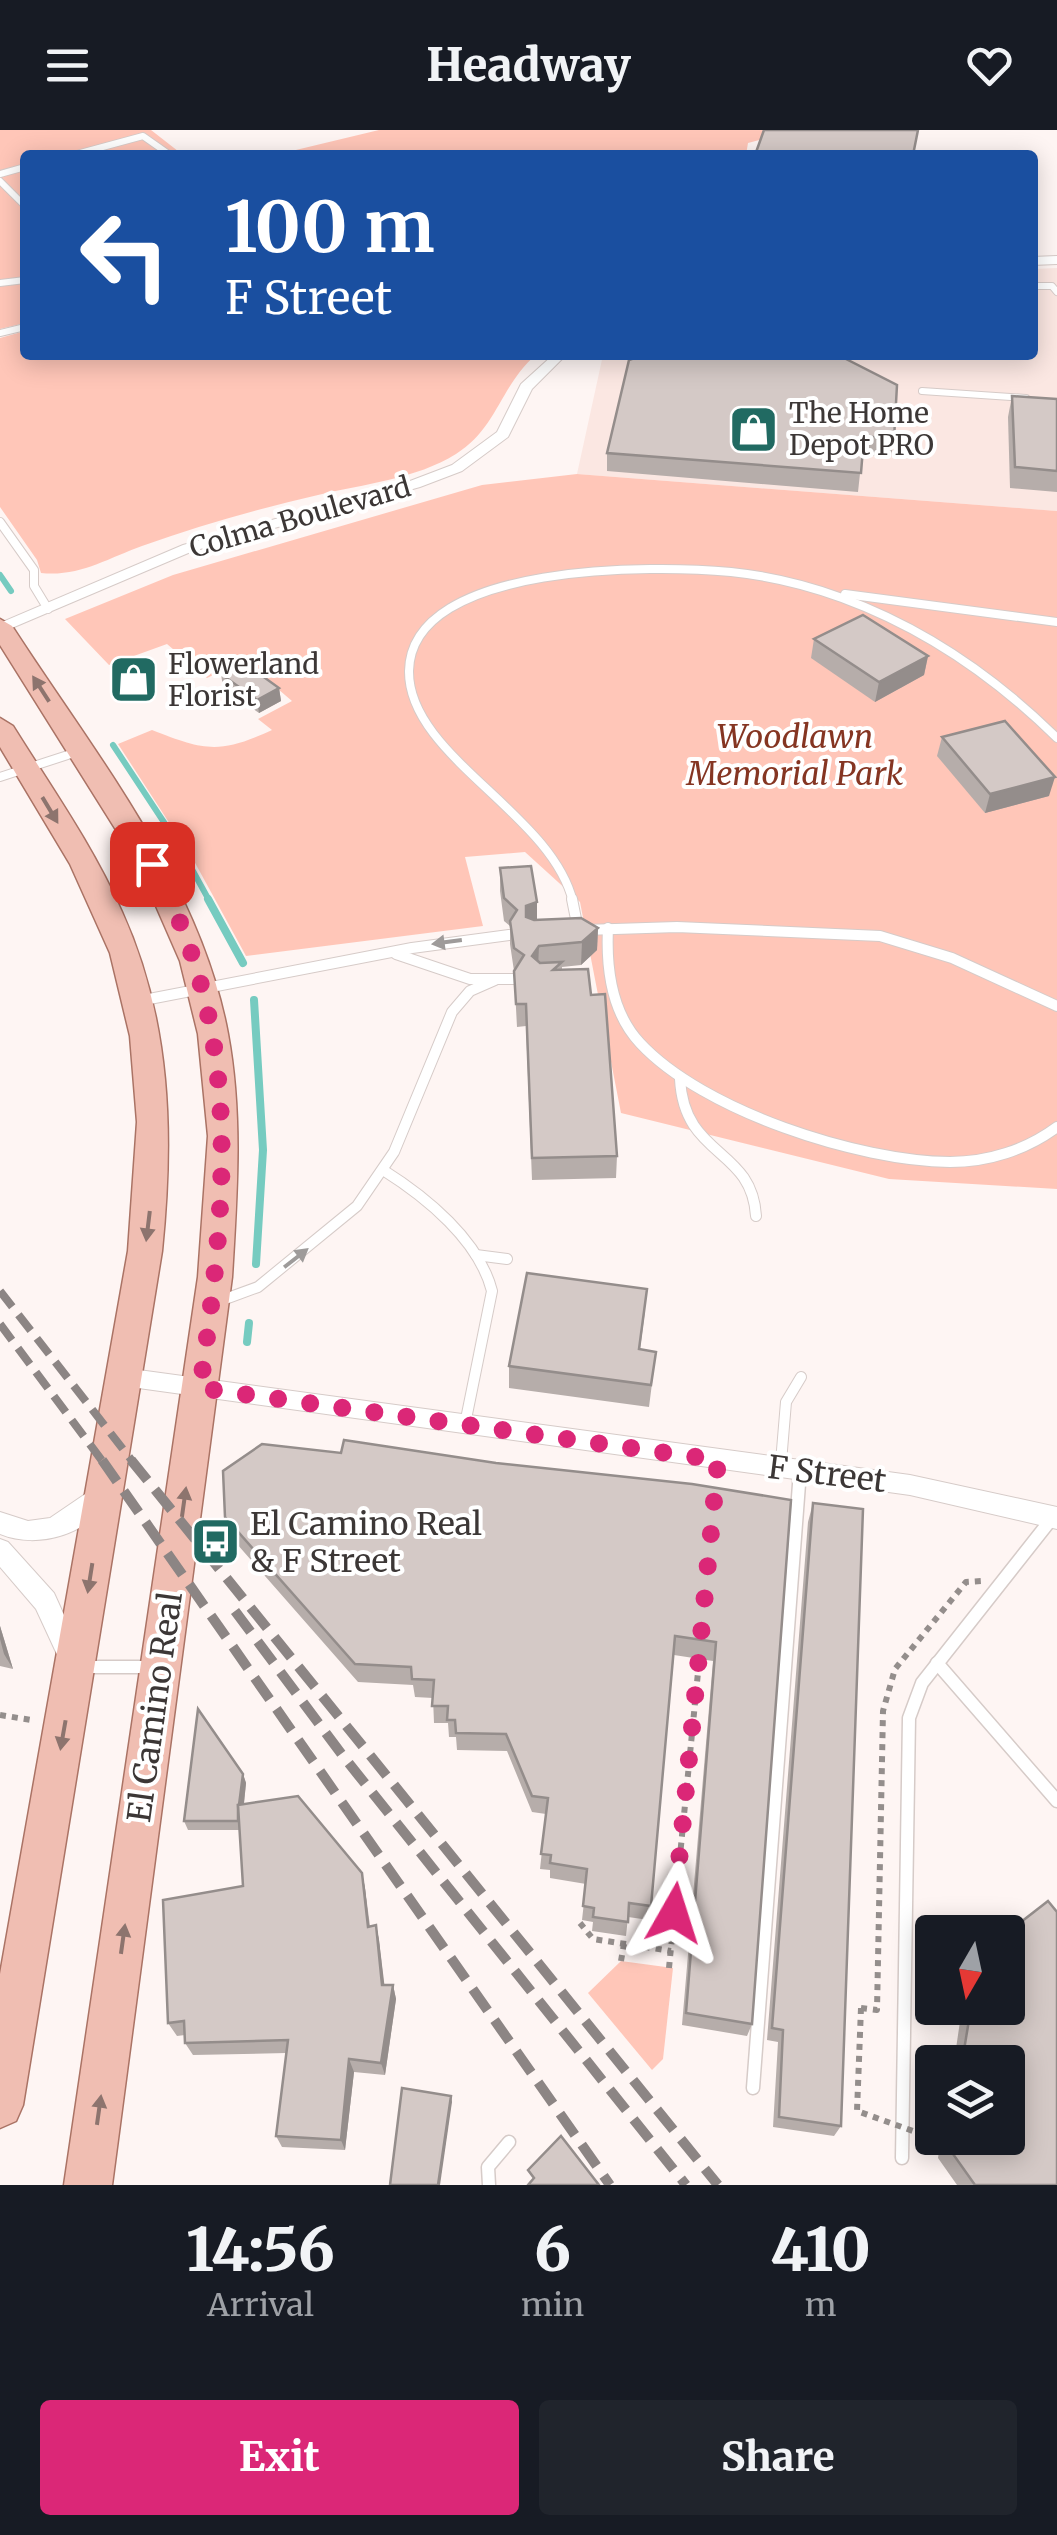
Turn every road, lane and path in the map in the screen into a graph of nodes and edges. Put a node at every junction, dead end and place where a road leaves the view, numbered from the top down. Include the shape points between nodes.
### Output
1 (91, 150) edge
2 (163, 150) edge
3 (0, 178) edge
4 (20, 200) edge
5 (555, 360) edge
6 (922, 390) dead end
7 (1041, 399) edge
8 (0, 522) edge
9 (804, 586) junction
10 (48, 609) junction
11 (1057, 622) edge
12 (0, 627) edge
13 (0, 726) edge
14 (1057, 738) edge
15 (80, 750) junction
16 (13, 773) edge
17 (608, 928) junction
18 (578, 930) junction
19 (563, 932) edge
20 (509, 936) edge
21 (386, 952) junction
22 (607, 972) junction
23 (590, 973) edge
24 (515, 978) edge
25 (495, 980) junction
26 (203, 988) junction
27 (138, 1001) junction
28 (1057, 1006) edge
29 (680, 1078) junction
30 (1057, 1126) edge
31 (384, 1170) junction
32 (756, 1216) dead end
33 (474, 1255) junction
34 (507, 1259) dead end
35 (211, 1302) junction
36 (124, 1377) junction
37 (801, 1377) dead end
38 (200, 1388) junction
39 (465, 1425) junction
40 (790, 1470) junction
41 (104, 1489) junction
42 (1055, 1517) edge
43 (0, 1524) edge
44 (0, 1550) edge
45 (702, 1633) edge
46 (937, 1664) junction
47 (75, 1666) junction
48 (161, 1668) junction
49 (1057, 1802) edge
50 (580, 1923) edge
51 (624, 1944) junction
52 (670, 1952) junction
53 (621, 1961) dead end
54 (669, 1968) dead end
55 (861, 2008) dead end
56 (753, 2088) dead end
57 (0, 2104) edge
58 (915, 2132) edge
59 (509, 2142) dead end
60 (902, 2158) dead end
61 (88, 2185) edge
62 (489, 2185) edge

1 - 2 lane via 143,136
3 - 4 lane
5 - 10 street, Colma Boulevard via 526,387 503,434 457,468 188,548
6 - 7 lane
8 - 10 lane via 34,570 34,586
9 - 11 lane
9 - 14 lane via 936,643
9 - 18 lane via 693,570 562,576 466,598 421,633 409,676 426,719 552,854 565,874
10 - 12 street, Colma Boulevard
15 -> 12 main road, El Camino Real
13 - 16 main road
15 - 16 lane
15 - 26 main road, El Camino Real via 160,879
16 -> 27 main road via 108,911
17 - 18 lane
17 - 22 lane
17 - 28 lane via 880,936 952,958
18 - 19 lane
20 -> 21 lane
21 - 25 lane via 458,977
21 - 26 lane
22 - 23 lane
22 - 29 lane via 632,1032
24 - 25 lane
25 - 31 lane via 470,991 452,1012
26 - 27 lane
26 - 35 main road, El Camino Real via 224,1136
27 -> 36 main road via 154,1158
29 - 30 lane via 806,1130 927,1161 1014,1152
29 - 32 lane via 687,1120 749,1181
31 - 33 lane via 414,1190
35 -> 31 lane via 258,1288 342,1222
33 - 34 lane
33 - 39 lane via 492,1291
35 - 38 main road, El Camino Real
36 - 38 street, F Street
36 - 41 main road
37 - 40 lane via 786,1402
38 - 39 street, F Street
48 -> 38 main road, El Camino Real
39 - 40 street, F Street
40 - 42 street, F Street via 910,1485
40 - 56 lane
41 - 43 street via 84,1511 44,1531 25,1534
41 -> 47 main road
42 - 46 lane
44 - 47 street via 45,1601
45 - 52 path
46 - 49 lane
46 - 60 lane via 909,1718
47 - 48 lane
47 -> 57 main road
61 -> 48 main road, El Camino Real
50 - 51 path via 594,1938
51 - 52 path
51 - 53 path
52 - 54 path
55 - 58 path, bridge via 857,2111
59 - 62 lane via 488,2167

